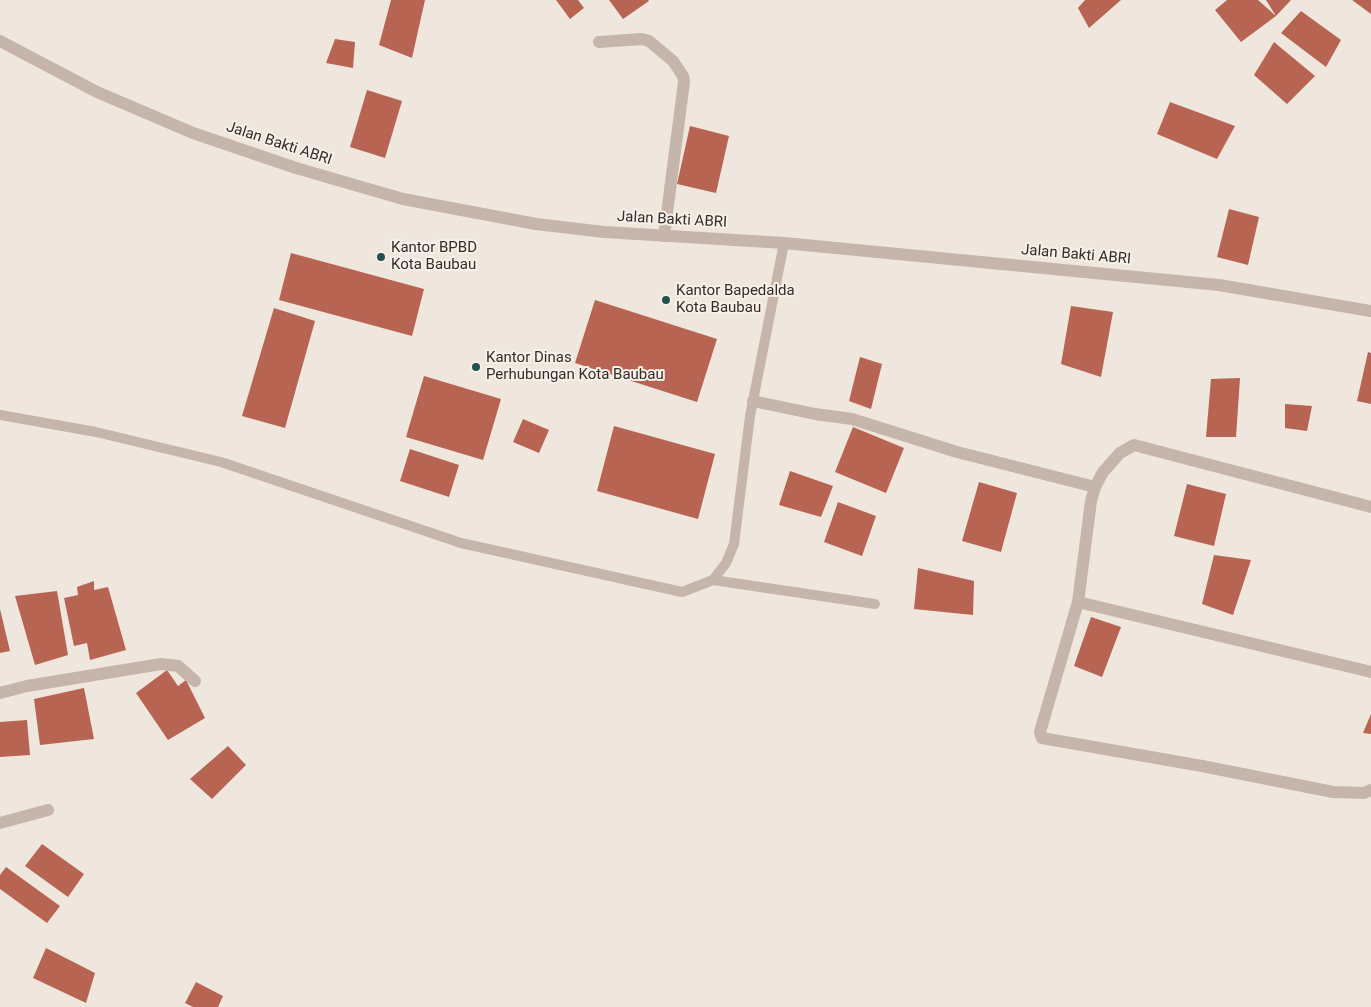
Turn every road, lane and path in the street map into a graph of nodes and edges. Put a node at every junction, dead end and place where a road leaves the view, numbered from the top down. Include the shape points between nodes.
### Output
1 (0, 41) edge
2 (599, 42) dead end
3 (664, 236) junction
4 (784, 243) junction
5 (1371, 310) edge
6 (753, 402) junction
7 (0, 415) edge
8 (1095, 487) junction
9 (1371, 507) edge
10 (713, 580) junction
11 (1078, 602) junction
12 (875, 604) dead end
13 (1371, 672) edge
14 (195, 681) dead end
15 (0, 692) edge
16 (1371, 790) edge
17 (48, 810) dead end
18 (0, 823) edge

1 - 3 street, Jalan Bakti ABRI via 97,92 193,133 367,189 536,224
2 - 3 street via 649,41 673,61 683,76
3 - 4 street, Jalan Bakti ABRI
4 - 5 street, Jalan Bakti ABRI via 1218,285
4 - 6 lane
6 - 8 street via 852,419 957,452
6 - 10 lane via 734,544 726,563
7 - 10 lane via 96,432 222,462 470,545 682,592
8 - 9 street via 1120,453 1134,446
8 - 11 street
10 - 12 lane
11 - 13 street
11 - 16 street via 1040,732 1042,738 1333,792 1364,793
14 - 15 street via 178,666 161,664
17 - 18 street

